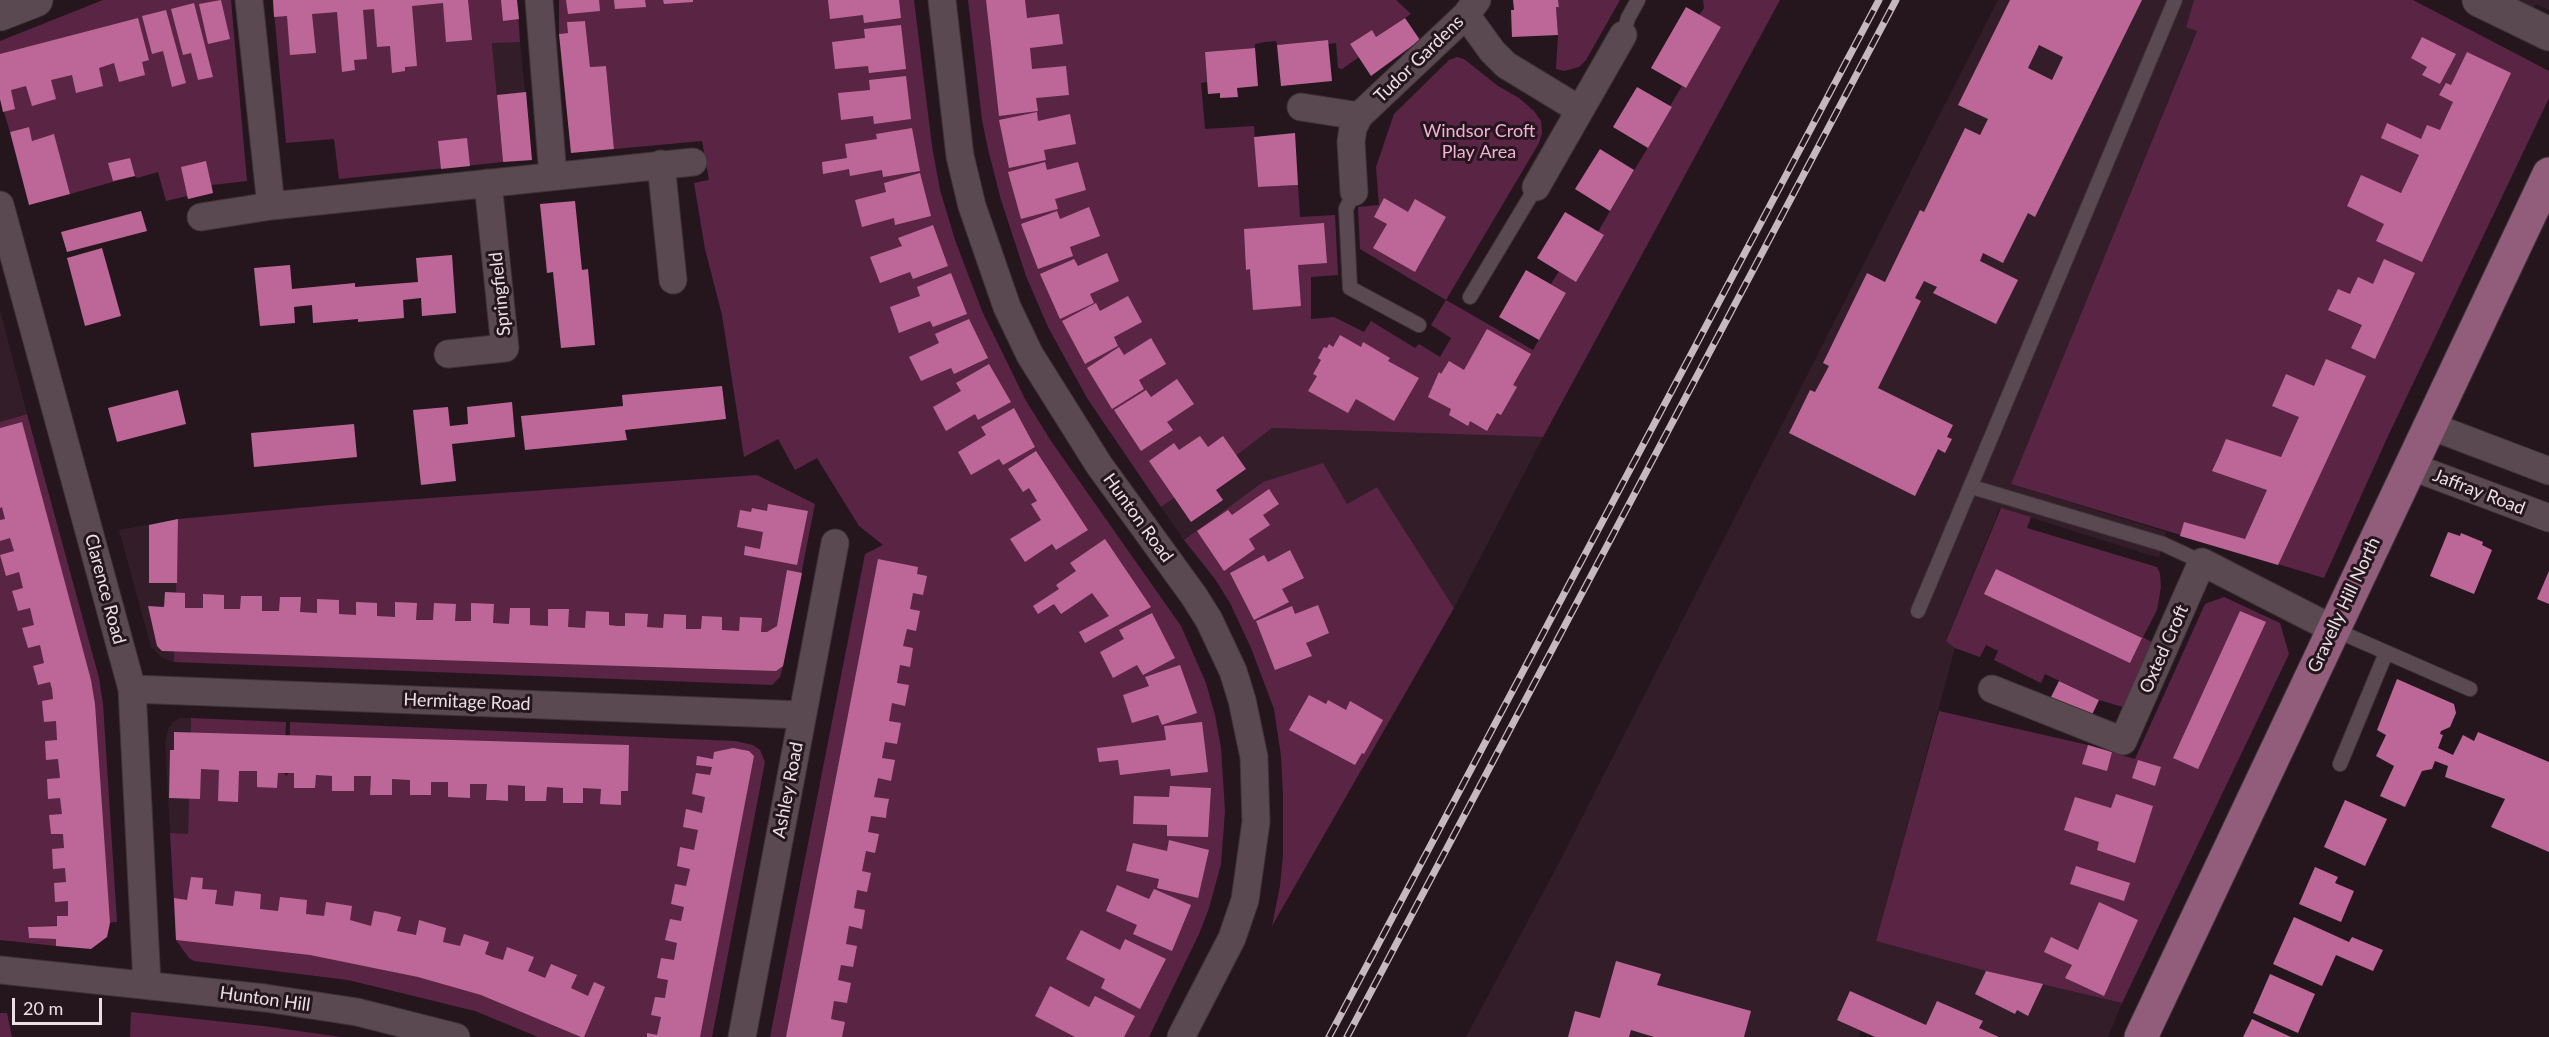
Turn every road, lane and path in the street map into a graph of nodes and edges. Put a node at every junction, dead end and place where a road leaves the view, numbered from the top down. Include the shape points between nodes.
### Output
1 (36, 0) edge
2 (249, 0) edge
3 (539, 0) edge
4 (942, 0) edge
5 (1638, 0) edge
6 (2175, 0) edge
7 (2479, 0) edge
8 (1471, 8) edge
9 (0, 14) edge
10 (2547, 29) edge
11 (1623, 35) joint
12 (1301, 107) dead end
13 (1580, 110) junction
14 (1359, 116) junction
15 (693, 162) dead end
16 (661, 164) junction
17 (2549, 174) edge
18 (553, 176) junction
19 (488, 183) junction
20 (1536, 187) joint
21 (1354, 192) joint
22 (0, 205) edge
23 (271, 207) junction
24 (201, 217) dead end
25 (673, 279) dead end
26 (1470, 297) dead end
27 (1419, 325) dead end
28 (448, 354) dead end
29 (2428, 425) junction
30 (2410, 466) junction
31 (2549, 471) edge
32 (1972, 488) junction
33 (2549, 518) edge
34 (836, 543) dead end
35 (2202, 562) junction
36 (1918, 611) dead end
37 (2333, 629) junction
38 (2386, 653) junction
39 (132, 689) junction
40 (1992, 689) dead end
41 (2470, 689) dead end
42 (802, 715) junction
43 (2340, 764) dead end
44 (0, 970) edge
45 (147, 984) junction
46 (456, 1037) edge
47 (742, 1037) edge
48 (1181, 1037) edge
49 (2141, 1037) edge

1 - 9 street
2 - 23 street
3 - 18 street
4 - 48 street, Hunton Road via 960,156 978,227 1008,307 1030,355 1099,465 1199,604 1222,646 1242,700 1254,757 1256,822 1249,880 1232,938
5 - 11 lane
6 - 32 lane
7 - 10 street
8 - 13 street via 1492,51 1506,65
8 - 14 street, Tudor Gardens
11 - 13 street
12 - 14 street, Tudor Gardens
13 - 20 street
14 - 21 street, Tudor Gardens via 1352,142
15 - 16 street
16 - 18 street
16 - 25 street
17 - 29 main road, Gravelly Hill North
18 - 19 street
19 - 23 street
19 - 28 street, Springfield via 505,348
20 - 26 lane
21 - 27 lane via 1346,208 1350,288
22 - 39 street, Clarence Road
23 - 24 street
29 - 30 main road, Gravelly Hill North
29 - 31 street
30 - 33 street, Jaffray Road
30 - 37 main road, Gravelly Hill North
32 - 35 lane via 2163,544
32 - 36 lane
34 - 42 street, Ashley Road
35 - 37 street
35 - 40 street, Oxted Croft via 2123,741
37 - 38 lane
37 - 49 main road, Gravelly Hill North
38 - 41 lane
38 - 43 lane
39 - 42 street, Hermitage Road
39 - 45 street, Clarence Road
42 - 47 street, Ashley Road
44 - 45 street, Hunton Hill
45 - 46 street, Hunton Hill via 357,1012

